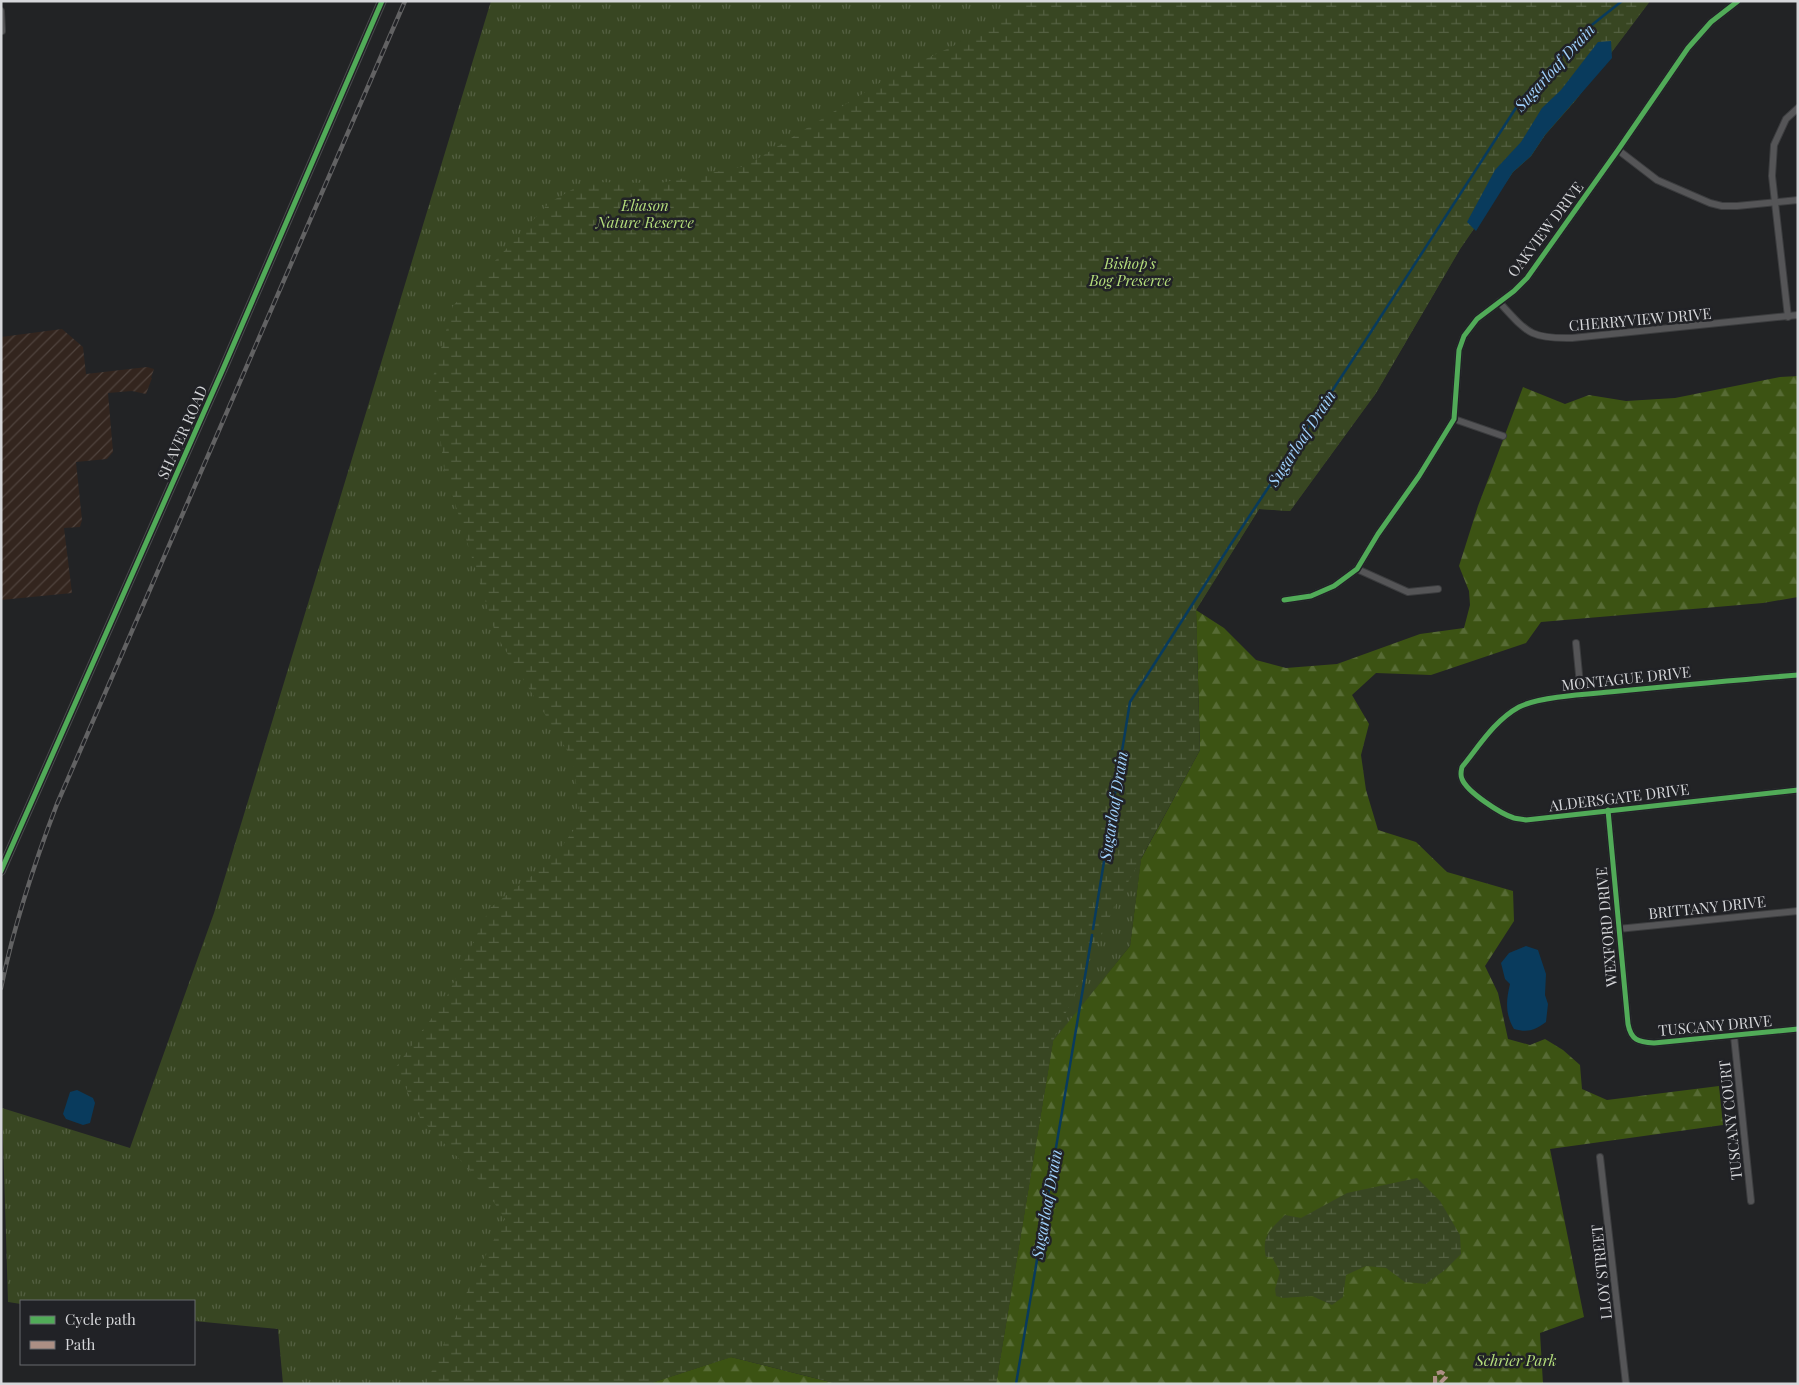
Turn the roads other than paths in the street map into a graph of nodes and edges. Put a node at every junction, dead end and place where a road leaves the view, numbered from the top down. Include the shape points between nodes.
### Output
1 (382, 1) edge
2 (1738, 1) edge
3 (1, 11) edge
4 (2, 31) edge
5 (1798, 108) edge
6 (1618, 150) junction
7 (1798, 200) edge
8 (1775, 202) junction
9 (1499, 302) junction
10 (1798, 315) edge
11 (1788, 316) junction
12 (1454, 420) junction
13 (1503, 436) dead end
14 (1357, 569) junction
15 (1438, 589) dead end
16 (1284, 600) dead end
17 (1576, 643) dead end
18 (1798, 674) edge
19 (1581, 695) junction
20 (1461, 774) joint
21 (1798, 790) edge
22 (1608, 810) junction
23 (1, 871) edge
24 (1798, 911) edge
25 (1618, 929) junction
26 (1798, 1029) edge
27 (1734, 1036) junction
28 (1635, 1039) joint
29 (1600, 1158) dead end
30 (1751, 1201) dead end
31 (1626, 1384) edge

1 - 23 main road, SHAVER ROAD
2 - 6 street, OAKVIEW DRIVE via 1711,22 1688,48
3 - 4 street
5 - 8 street via 1786,119 1774,145 1772,176
6 - 8 street via 1657,180 1710,203 1737,206
6 - 9 street, OAKVIEW DRIVE via 1527,278
7 - 8 street
8 - 11 street
9 - 11 street, CHERRYVIEW DRIVE via 1531,334 1555,339
9 - 12 street, OAKVIEW DRIVE via 1476,319 1464,336 1459,350
10 - 11 street, CHERRYVIEW DRIVE
12 - 13 street
12 - 14 street, OAKVIEW DRIVE
14 - 15 street via 1408,592
14 - 16 street, OAKVIEW DRIVE via 1334,586 1311,596
17 - 19 street
18 - 19 street, MONTAGUE DRIVE
19 - 20 street, MONTAGUE DRIVE via 1529,703 1515,710 1495,727 1462,767
20 - 22 street, ALDERSGATE DRIVE via 1465,785 1476,795 1515,818 1538,819
21 - 22 street, ALDERSGATE DRIVE
22 - 25 street, WEXFORD DRIVE
24 - 25 street, BRITTANY DRIVE
25 - 28 street, WEXFORD DRIVE via 1628,1024
26 - 27 street, TUSCANY DRIVE
27 - 28 street, TUSCANY DRIVE via 1654,1044
27 - 30 street, TUSCANY COURT
29 - 31 street, LLOY STREET

